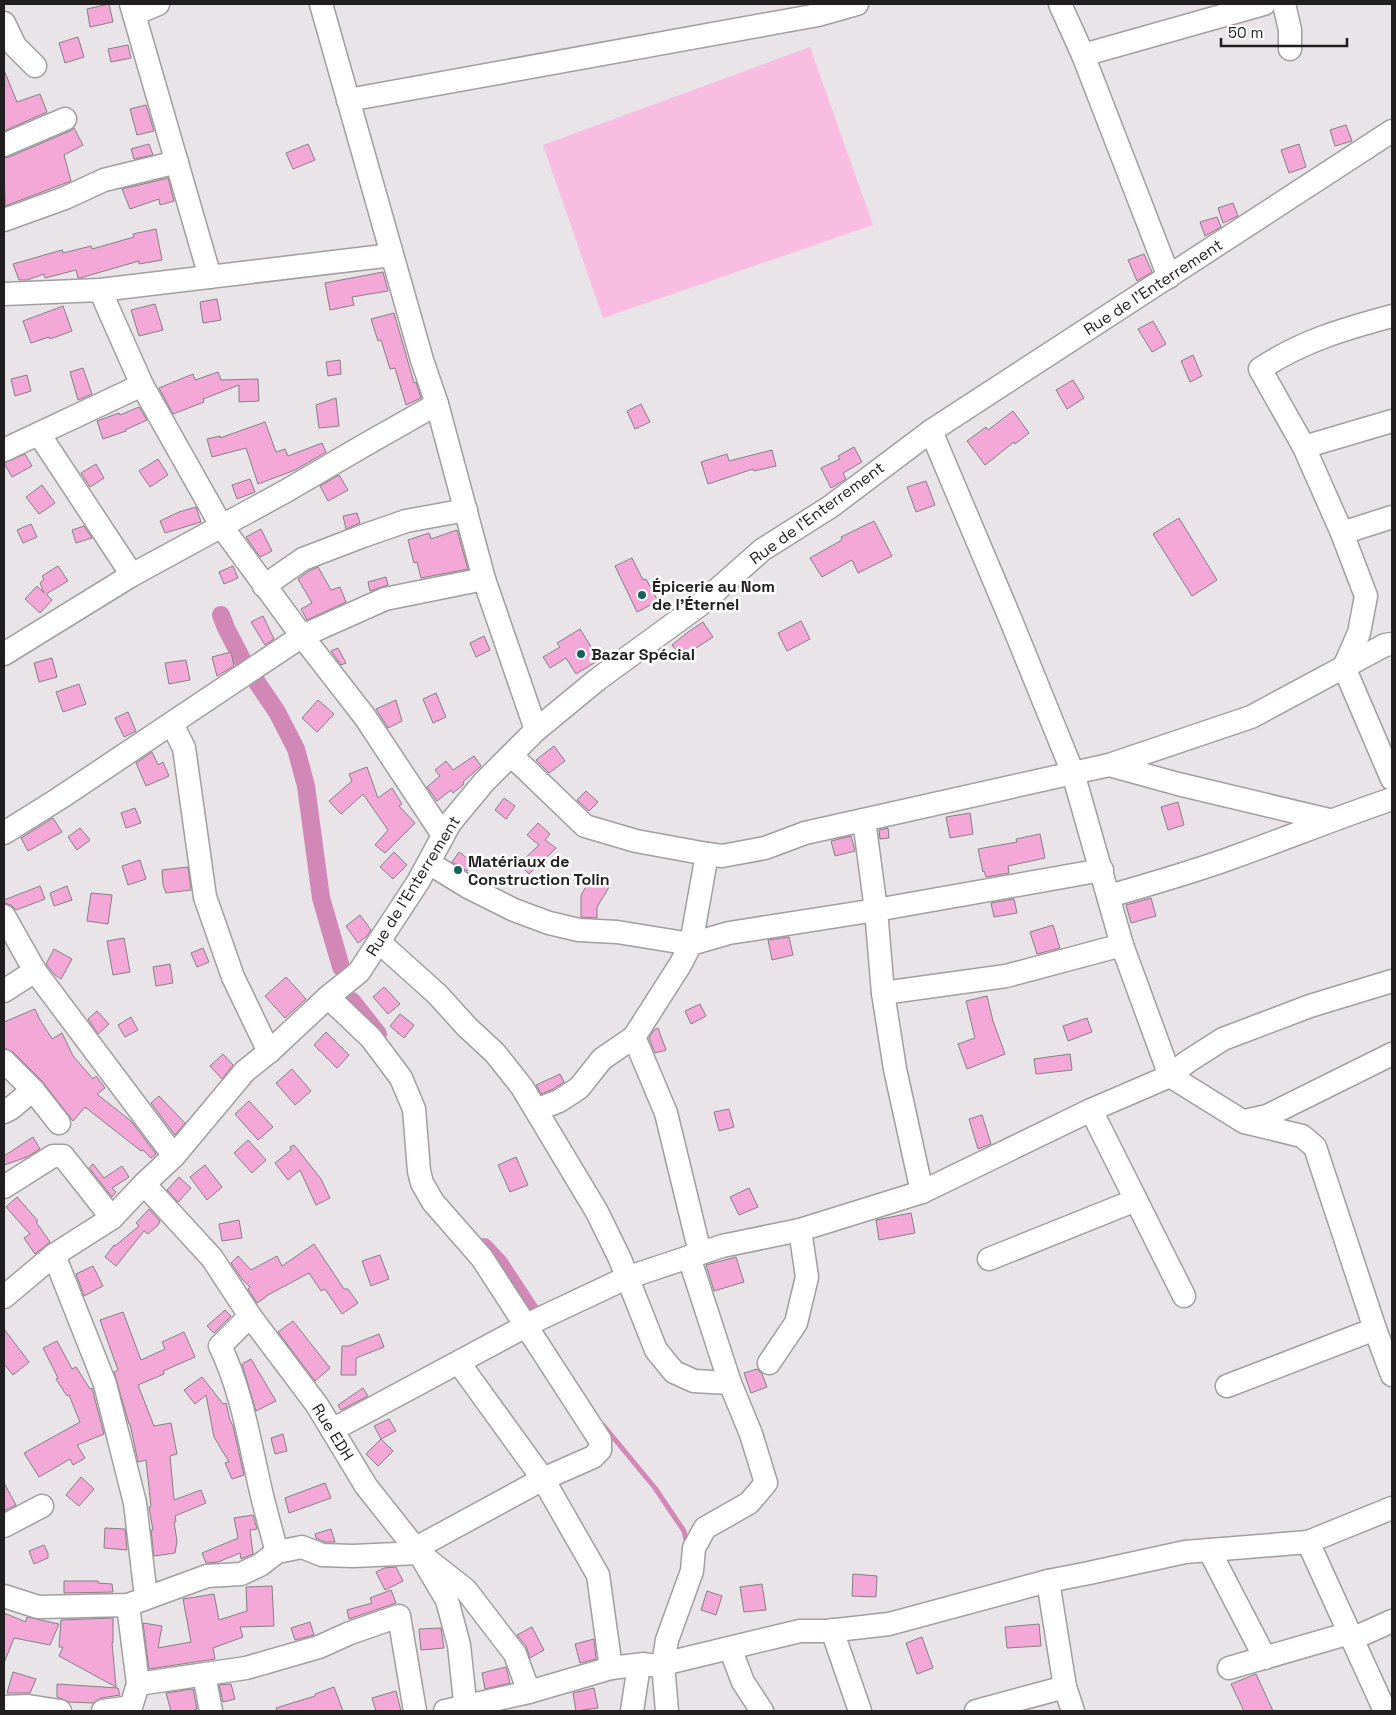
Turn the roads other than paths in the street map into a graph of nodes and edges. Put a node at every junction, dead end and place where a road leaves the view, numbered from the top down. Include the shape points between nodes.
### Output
1 (158, 4) edge
2 (322, 4) edge
3 (857, 4) edge
4 (1060, 4) edge
5 (1264, 4) edge
6 (1284, 4) edge
7 (133, 9) edge
8 (816, 10) edge
9 (4, 23) edge
10 (10, 49) edge
11 (1290, 49) dead end
12 (1083, 55) junction
13 (35, 66) dead end
14 (348, 100) junction
15 (65, 119) dead end
16 (1392, 131) edge
17 (4, 145) edge
18 (177, 162) junction
19 (4, 220) edge
20 (392, 255) junction
21 (1169, 276) junction
22 (210, 277) junction
23 (100, 290) junction
24 (4, 294) edge
25 (1392, 316) edge
26 (142, 385) junction
27 (437, 404) junction
28 (1392, 421) edge
29 (931, 431) junction
30 (38, 434) junction
31 (1304, 447) junction
32 (4, 450) edge
33 (466, 510) junction
34 (1392, 517) edge
35 (222, 526) junction
36 (1342, 533) junction
37 (132, 575) junction
38 (484, 579) junction
39 (264, 586) junction
40 (302, 636) junction
41 (1392, 644) edge
42 (4, 654) edge
43 (1344, 666) junction
44 (172, 724) junction
45 (536, 730) junction
46 (511, 755) junction
47 (1109, 765) junction
48 (1073, 774) junction
49 (1392, 779) edge
50 (1392, 799) edge
51 (864, 820) junction
52 (1329, 820) junction
53 (4, 833) edge
54 (443, 835) junction
55 (707, 854) junction
56 (429, 863) junction
57 (1102, 870) junction
58 (1109, 896) junction
59 (876, 910) junction
60 (4, 916) edge
61 (379, 942) junction
62 (691, 944) junction
63 (1122, 945) junction
64 (35, 971) junction
65 (1392, 981) edge
66 (4, 991) edge
67 (883, 993) junction
68 (328, 997) junction
69 (634, 1037) junction
70 (269, 1052) junction
71 (1392, 1054) edge
72 (4, 1061) edge
73 (1170, 1076) junction
74 (33, 1090) junction
75 (536, 1110) junction
76 (1091, 1110) junction
77 (4, 1112) edge
78 (1244, 1122) junction
79 (59, 1123) dead end
80 (174, 1156) junction
81 (144, 1184) junction
82 (4, 1187) edge
83 (922, 1192) junction
84 (1136, 1200) junction
85 (112, 1218) junction
86 (800, 1230) junction
87 (54, 1255) junction
88 (694, 1255) junction
89 (989, 1259) dead end
90 (626, 1278) junction
91 (1184, 1296) dead end
92 (4, 1297) edge
93 (250, 1316) junction
94 (526, 1326) junction
95 (1375, 1329) junction
96 (459, 1363) junction
97 (769, 1363) dead end
98 (1392, 1375) edge
99 (730, 1383) junction
100 (1227, 1386) dead end
101 (332, 1430) junction
102 (543, 1479) junction
103 (42, 1506) dead end
104 (1392, 1508) edge
105 (4, 1526) edge
106 (1308, 1542) junction
107 (418, 1550) junction
108 (1209, 1550) junction
109 (276, 1552) junction
110 (1048, 1581) junction
111 (4, 1596) edge
112 (137, 1601) junction
113 (1392, 1620) edge
114 (832, 1630) junction
115 (1351, 1636) junction
116 (730, 1648) junction
117 (1265, 1658) junction
118 (651, 1665) junction
119 (610, 1668) junction
120 (1229, 1668) dead end
121 (204, 1674) junction
122 (138, 1684) junction
123 (1065, 1687) junction
124 (529, 1692) junction
125 (4, 1707) edge
126 (459, 1710) edge
127 (60, 1711) edge
128 (103, 1711) edge
129 (211, 1711) edge
130 (415, 1711) edge
131 (632, 1711) edge
132 (667, 1711) edge
133 (762, 1711) edge
134 (860, 1711) edge
135 (976, 1711) edge
136 (1073, 1711) edge
137 (1385, 1711) edge

1 - 7 street
2 - 14 street
3 - 8 street
4 - 12 street
5 - 12 street
6 - 11 street via 1290,30
7 - 18 street
8 - 14 street
9 - 10 street
10 - 13 street
12 - 21 street
14 - 20 street
15 - 17 street
16 - 21 street, Rue de l'Enterrement
18 - 19 street via 104,180
18 - 22 street
20 - 22 street
20 - 27 street
21 - 29 street, Rue de l'Enterrement
22 - 23 street
23 - 24 street
23 - 26 street
25 - 31 street via 1320,337 1260,369
26 - 30 street
26 - 35 street
27 - 33 street
27 - 35 street
28 - 31 street
29 - 45 street, Rue de l'Enterrement via 830,506 762,550 701,604 598,679
29 - 48 street
30 - 32 street
30 - 37 street
31 - 36 street
33 - 38 street
33 - 39 street via 406,522 363,536 303,559
34 - 36 street
35 - 37 street
35 - 39 street
36 - 43 street via 1366,596 1358,633
37 - 42 street
38 - 40 street via 385,599
38 - 45 street
39 - 40 street
40 - 44 street
40 - 54 street via 365,717
41 - 43 street
43 - 47 street via 1251,717
43 - 49 street
44 - 53 street
44 - 70 street via 184,748 205,897 233,977
45 - 46 street, Rue de l'Enterrement
46 - 54 street, Rue de l'Enterrement via 484,782
46 - 55 street via 585,826 636,841
47 - 48 street
47 - 52 street
48 - 51 street
48 - 57 street
50 - 52 street
51 - 55 street via 805,833 765,848 722,856
51 - 59 street
52 - 58 street via 1233,857
54 - 56 street, Rue de l'Enterrement
55 - 62 street
56 - 61 street, Rue de l'Enterrement
56 - 62 street via 514,910 549,923 579,930 618,932
57 - 58 street
57 - 59 street
58 - 63 street
59 - 62 street via 729,933
59 - 67 street
60 - 64 street
61 - 68 street, Rue de l'Enterrement via 359,972
61 - 75 street via 437,994 495,1053
62 - 69 street
63 - 67 street via 1006,976
63 - 73 street
64 - 66 street
64 - 80 street
65 - 73 street via 1310,1006 1223,1040
67 - 83 street via 895,1070
68 - 70 street, Rue de l'Enterrement
68 - 94 street via 371,1038 401,1078 414,1109 422,1183 433,1202 482,1258
69 - 75 street via 602,1059 579,1088 559,1102
69 - 88 street via 666,1113
70 - 80 street, Rue de l'Enterrement via 245,1071
71 - 78 street via 1274,1112
72 - 74 street
73 - 76 street
73 - 78 street
74 - 77 street
74 - 79 street
75 - 90 street via 597,1212
76 - 83 street
76 - 84 street
78 - 95 street via 1302,1136 1315,1147
80 - 81 street, Rue de l'Enterrement
81 - 85 street, Rue de l'Enterrement
81 - 93 street, Rue EDH via 212,1258
82 - 85 street via 53,1156 63,1156
83 - 86 street
84 - 89 street
84 - 91 street
85 - 87 street, Rue de l'Enterrement
86 - 88 street
86 - 97 street via 807,1277 796,1323
87 - 92 street, Rue de l'Enterrement
87 - 112 street via 105,1384 135,1503
88 - 90 street
88 - 99 street
90 - 94 street
90 - 99 street via 656,1350 674,1372 694,1381
93 - 101 street, Rue EDH
93 - 109 street via 220,1346 243,1410
94 - 96 street
94 - 102 street via 600,1440 600,1450 593,1457
95 - 98 street
95 - 100 street
96 - 101 street
96 - 102 street
99 - 118 street via 766,1483 749,1503 705,1528 694,1548 692,1570 667,1640
101 - 107 street, Rue EDH via 366,1486
102 - 107 street
102 - 119 street via 598,1575
103 - 105 street
104 - 106 street
106 - 108 street
106 - 115 street
107 - 109 street via 353,1556 322,1554 302,1547
107 - 124 street via 466,1590 515,1654
107 - 126 street, Rue EDH via 447,1600 458,1645
108 - 110 street via 1185,1552
108 - 117 street
109 - 112 street via 241,1574 207,1576
110 - 114 street via 889,1624
110 - 123 street
111 - 112 street via 38,1607
112 - 122 street
113 - 115 street
114 - 116 street via 800,1631
114 - 134 street
115 - 117 street
115 - 137 street
116 - 118 street
116 - 133 street via 743,1682
117 - 120 street
118 - 119 street
118 - 131 street
118 - 132 street
119 - 124 street
121 - 122 street
121 - 129 street
121 - 130 street via 246,1668 319,1647 399,1616
122 - 128 street via 131,1707
123 - 135 street
123 - 136 street
124 - 126 street
125 - 127 street via 28,1706

